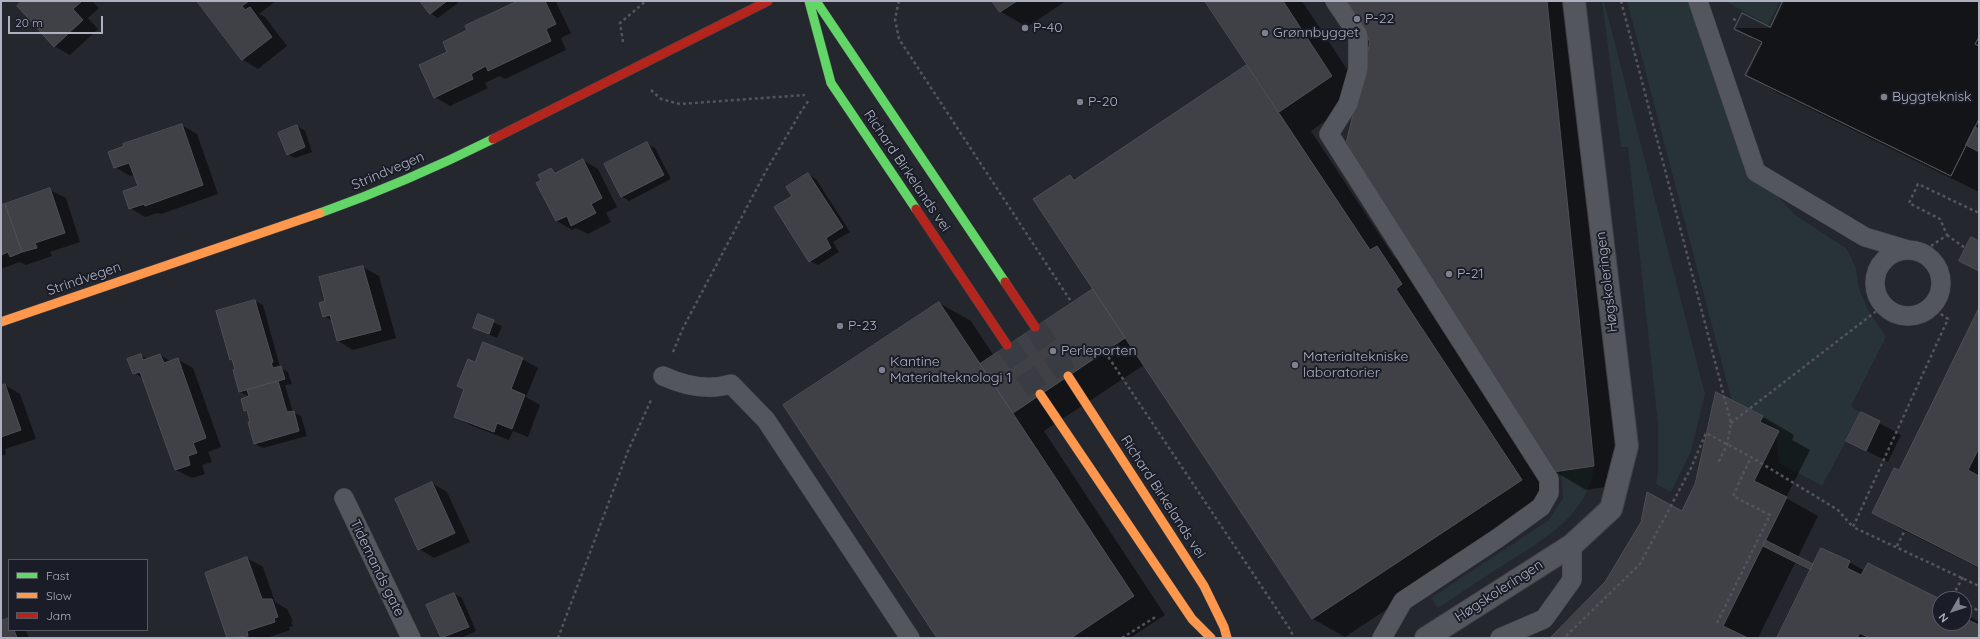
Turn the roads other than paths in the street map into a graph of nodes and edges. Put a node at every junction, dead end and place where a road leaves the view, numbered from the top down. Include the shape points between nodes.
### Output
1 (768, 1) edge
2 (809, 1) edge
3 (816, 1) edge
4 (1335, 1) edge
5 (1574, 1) edge
6 (1698, 1) edge
7 (1913, 251) junction
8 (1, 322) edge
9 (1035, 327) tunnel mouth
10 (1007, 345) tunnel mouth
11 (663, 376) dead end
12 (1068, 376) tunnel mouth
13 (1040, 394) tunnel mouth
14 (344, 498) dead end
15 (1572, 545) junction
16 (411, 638) edge
17 (910, 638) edge
18 (1211, 638) edge
19 (1227, 638) edge
20 (1382, 638) edge
21 (1426, 638) edge
22 (1500, 638) edge

1 - 8 street, Strindvegen via 461,155 357,200
2 - 10 street, Richard Birkelands vei via 832,83
3 - 9 street, Richard Birkelands vei
4 - 20 lane via 1358,35 1358,69 1348,104 1329,134 1549,478 1549,493 1541,507 1403,601
5 - 15 street, Høgskoleringen via 1627,446 1611,509
6 - 7 lane via 1756,172 1865,237
7 - 7 lane via 1931,259 1938,267 1941,288 1938,298 1931,307 1922,313 1907,316 1892,312 1883,306 1874,287 1875,276 1879,266 1890,255
11 - 17 lane via 680,383 716,388 731,384 766,420
12 - 19 street, Richard Birkelands vei via 1204,586
13 - 18 street via 1188,613
14 - 16 lane, Tidemands gate
15 - 21 street, Høgskoleringen
15 - 22 lane via 1572,580 1544,619

